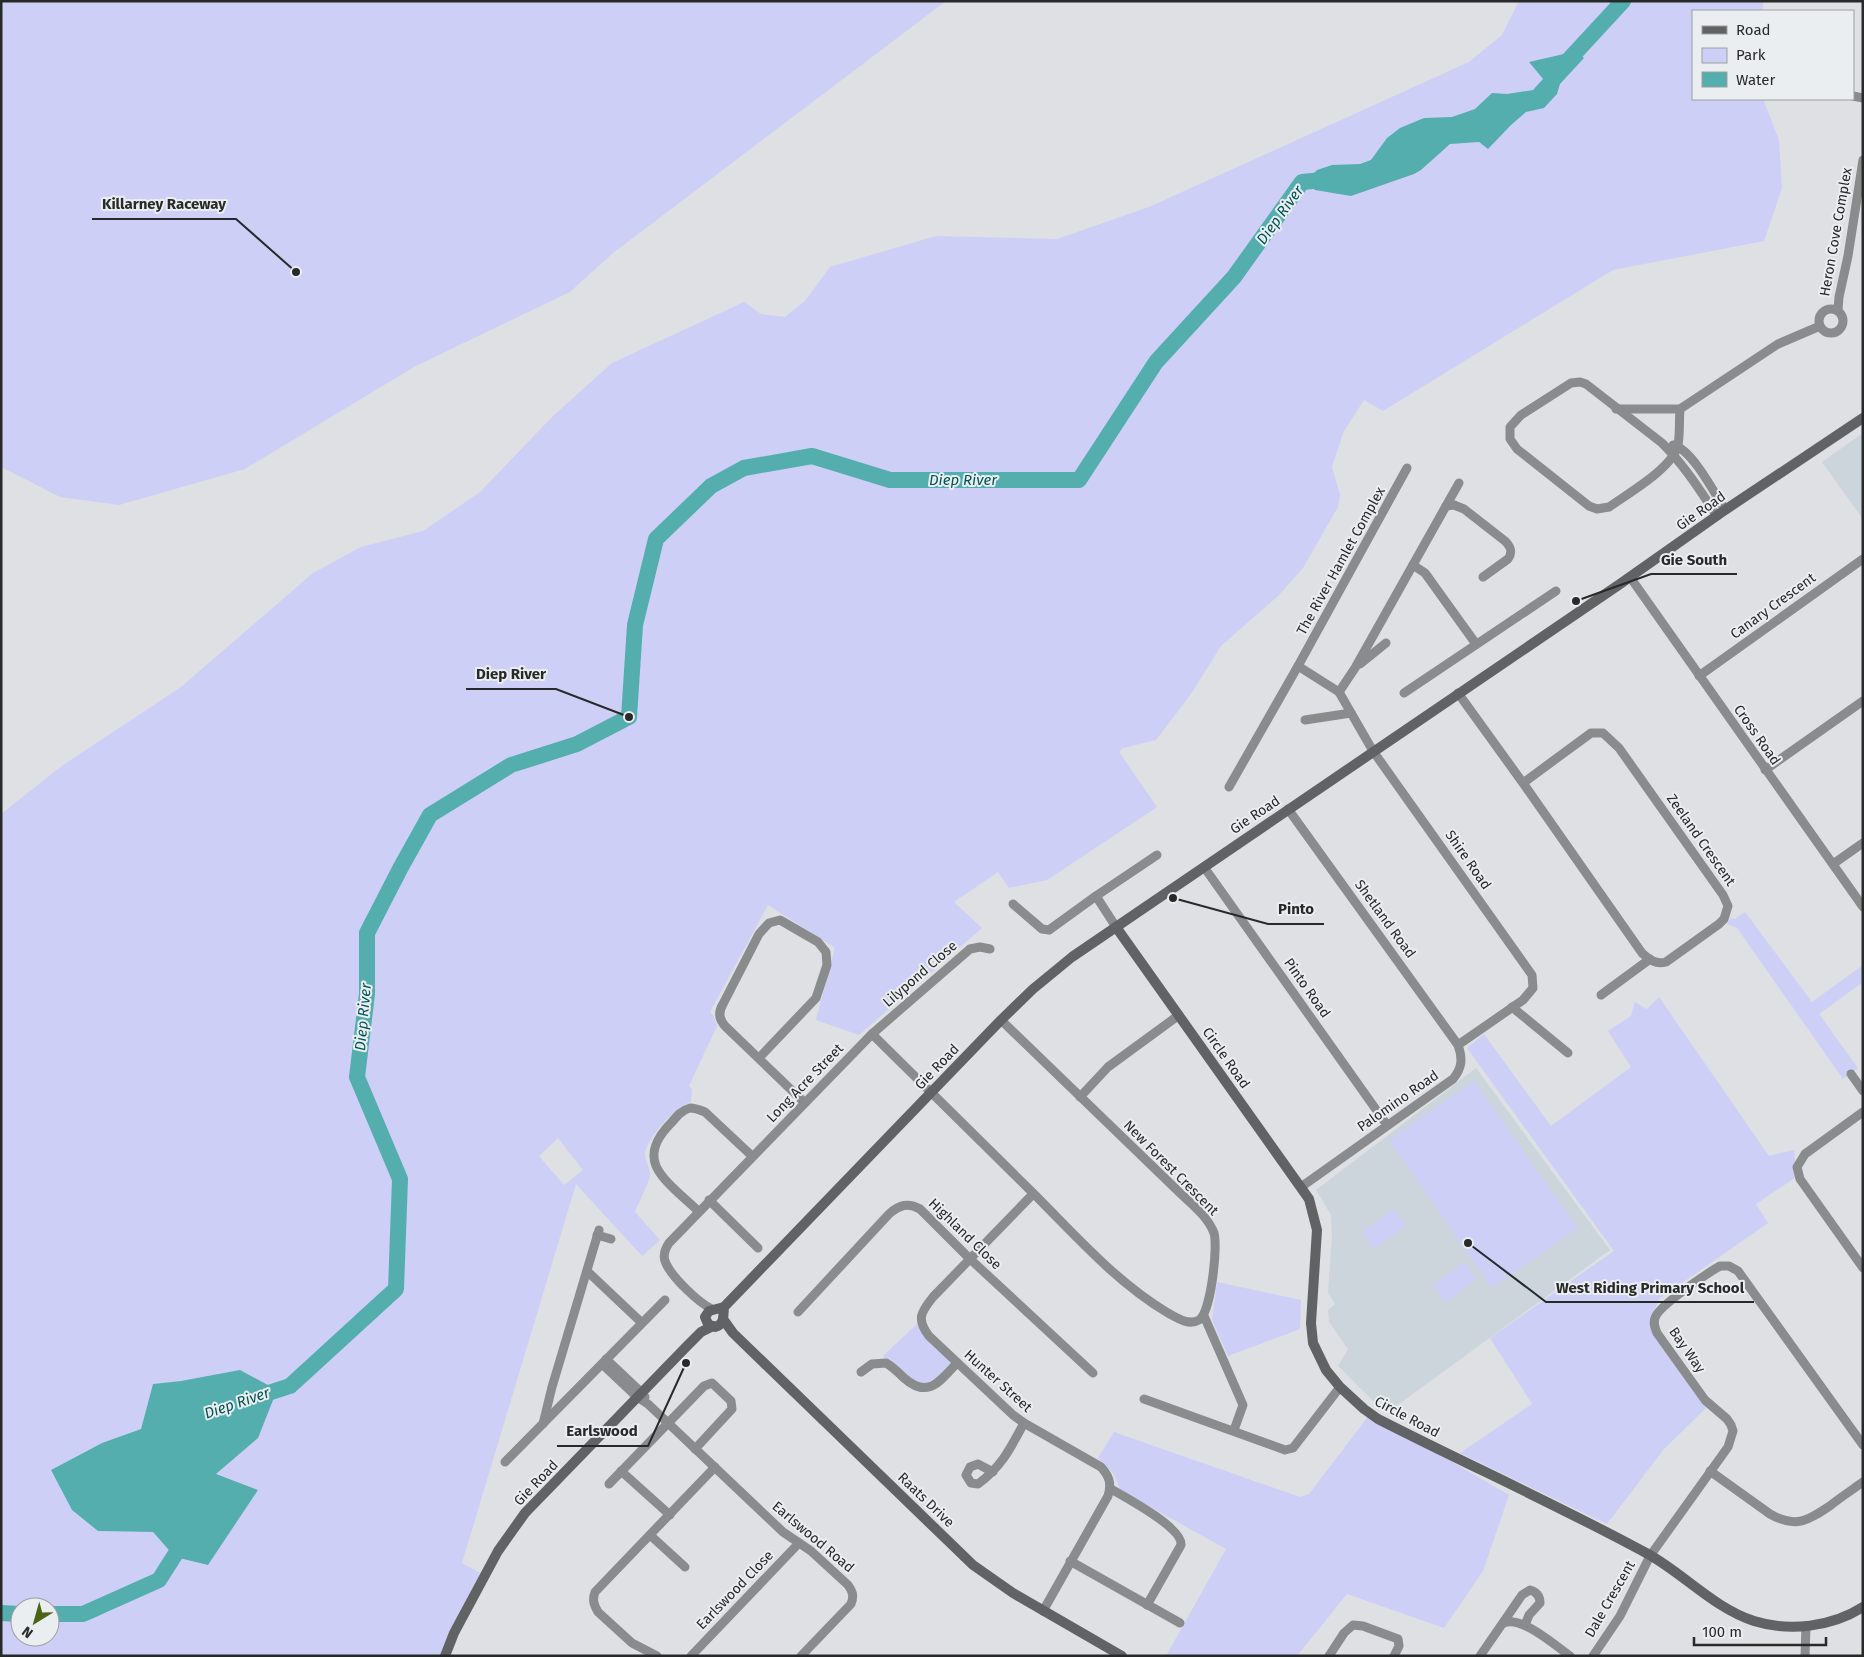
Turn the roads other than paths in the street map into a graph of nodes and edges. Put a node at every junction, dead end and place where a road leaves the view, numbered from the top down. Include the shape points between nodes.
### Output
1 (1863, 160) edge
2 (1838, 310) junction
3 (1820, 326) junction
4 (1616, 409) junction
5 (1680, 410) junction
6 (1863, 418) edge
7 (1662, 443) junction
8 (1678, 446) junction
9 (1673, 455) junction
10 (1407, 468) dead end
11 (1459, 483) dead end
12 (1446, 506) junction
13 (1721, 513) junction
14 (1863, 559) edge
15 (1413, 566) junction
16 (1483, 577) dead end
17 (1630, 577) junction
18 (1556, 591) dead end
19 (1386, 643) dead end
20 (1476, 644) junction
21 (1298, 666) junction
22 (1356, 668) junction
23 (1699, 676) junction
24 (1339, 692) junction
25 (1404, 693) dead end
26 (1458, 693) junction
27 (1863, 701) edge
28 (1351, 713) junction
29 (1305, 720) dead end
30 (1373, 751) junction
31 (1765, 770) junction
32 (1523, 783) junction
33 (1229, 787) dead end
34 (1288, 809) junction
35 (1863, 843) edge
36 (1157, 855) dead end
37 (1833, 864) junction
38 (1204, 867) junction
39 (1096, 896) junction
40 (1013, 904) dead end
41 (1863, 907) edge
42 (1116, 927) junction
43 (990, 948) dead end
44 (1650, 960) junction
45 (1601, 995) dead end
46 (1512, 1007) junction
47 (1179, 1015) junction
48 (1001, 1020) junction
49 (872, 1034) junction
50 (1458, 1045) junction
51 (1568, 1053) dead end
52 (759, 1058) junction
53 (1851, 1074) dead end
54 (1863, 1091) edge
55 (931, 1093) junction
56 (1080, 1097) junction
57 (804, 1103) junction
58 (1863, 1112) edge
59 (1387, 1125) junction
60 (752, 1156) junction
61 (1301, 1187) junction
62 (1033, 1194) junction
63 (709, 1200) junction
64 (698, 1211) junction
65 (611, 1239) dead end
66 (758, 1248) dead end
67 (969, 1258) junction
68 (1863, 1268) edge
69 (587, 1271) junction
70 (665, 1300) dead end
71 (798, 1312) dead end
72 (714, 1315) junction
73 (1204, 1316) junction
74 (642, 1323) junction
75 (604, 1362) junction
76 (957, 1363) junction
77 (861, 1372) dead end
78 (1093, 1373) dead end
79 (552, 1386) junction
80 (1340, 1387) junction
81 (640, 1395) junction
82 (1144, 1399) dead end
83 (563, 1403) junction
84 (668, 1423) junction
85 (543, 1424) junction
86 (1024, 1424) junction
87 (1234, 1430) junction
88 (1863, 1445) edge
89 (695, 1449) junction
90 (505, 1462) dead end
91 (715, 1467) junction
92 (622, 1471) junction
93 (1710, 1471) junction
94 (993, 1472) dead end
95 (1863, 1482) edge
96 (609, 1484) dead end
97 (1110, 1488) junction
98 (670, 1515) junction
99 (650, 1535) junction
100 (799, 1543) junction
101 (1650, 1556) junction
102 (1070, 1561) junction
103 (685, 1567) dead end
104 (1147, 1605) junction
105 (1863, 1607) edge
106 (1043, 1610) junction
107 (1504, 1623) junction
108 (1180, 1624) dead end
109 (1525, 1625) junction
110 (1806, 1626) junction
111 (445, 1656) edge
112 (657, 1656) edge
113 (691, 1656) edge
114 (801, 1656) edge
115 (1122, 1656) edge
116 (1329, 1656) edge
117 (1394, 1656) edge
118 (1480, 1656) edge
119 (1570, 1656) edge
120 (1593, 1656) edge
121 (1805, 1656) edge

1 - 2 street, Heron Cove Complex
2 - 3 street via 1829,308 1821,313
2 - 3 street via 1844,321 1838,331 1826,332
3 - 5 street via 1778,344
4 - 5 street
4 - 7 street
4 - 9 street via 1586,384 1571,383 1521,414 1510,427 1510,439 1517,450 1588,506 1597,509 1609,507 1654,476
5 - 8 street
6 - 13 street, Gie Road
7 - 8 street
7 - 9 street
8 - 9 street
8 - 13 street via 1697,466
9 - 13 street
10 - 21 street, The River Hamlet Complex
11 - 12 street
12 - 15 street
12 - 16 street via 1464,509 1510,548 1508,559
13 - 17 street, Gie Road
14 - 23 street, Canary Crescent
15 - 20 street via 1425,573
15 - 22 street
17 - 23 street, Cross Road
17 - 26 street, Gie Road
18 - 20 street
19 - 22 street
20 - 25 street
21 - 24 street
21 - 33 street, The River Hamlet Complex
22 - 24 street
23 - 31 street, Cross Road
24 - 28 street
26 - 30 street, Gie Road
26 - 32 street
27 - 31 street
28 - 29 street
28 - 30 street
30 - 34 street, Gie Road
30 - 46 street, Shire Road via 1532,975 1533,988
31 - 37 street, Cross Road
32 - 44 street
32 - 44 street, Zeeland Crescent via 1591,733 1603,733 1619,748 1728,906 1722,922 1680,953 1662,963
34 - 38 street, Gie Road
34 - 50 street, Shetland Road
35 - 37 street
36 - 39 street
37 - 41 street, Cross Road
38 - 42 street, Gie Road
38 - 59 street, Pinto Road
39 - 40 street via 1049,930 1042,929
39 - 42 street
42 - 47 street, Circle Road
42 - 48 street, Gie Road via 1049,975
43 - 49 street, Lilypond Close via 970,949
44 - 45 street
46 - 50 street
46 - 51 street
47 - 56 street via 1108,1068
47 - 61 street, Circle Road
48 - 55 street, Gie Road
48 - 56 street, New Forest Crescent
49 - 55 street
49 - 57 street, Long Acre Street
50 - 59 street, Palomino Road via 1462,1064 1453,1079
52 - 52 street via 723,1024 720,1011 759,934 769,923 780,920 818,942 826,952 827,965 816,998
52 - 57 street
53 - 54 street
55 - 62 street
55 - 72 street, Gie Road
56 - 73 street, New Forest Crescent via 1211,1227 1216,1246
57 - 60 street, Long Acre Street
58 - 68 street via 1805,1154 1797,1167 1800,1179
59 - 61 street, Palomino Road
60 - 63 street, Long Acre Street
60 - 64 street via 705,1112 692,1108 678,1115 661,1134 654,1158 662,1175
61 - 80 street, Circle Road via 1312,1206 1318,1230 1312,1300 1313,1343 1326,1370
62 - 67 street, Hunter Street
62 - 73 street via 1089,1250 1150,1301 1186,1322 1192,1323
63 - 64 street, Long Acre Street
63 - 66 street
64 - 72 street, Long Acre Street via 669,1243 664,1256 668,1268
65 - 69 street via 598,1233
67 - 71 street, Highland Close via 920,1209 900,1206
67 - 76 street, Hunter Street via 933,1296 921,1318 929,1336
67 - 78 street, Highland Close
69 - 74 street
69 - 79 street
70 - 74 street
72 - 81 street, Gie Road
72 - 106 street, Raats Drive via 973,1564
73 - 87 street via 1243,1405
74 - 75 street
75 - 81 street, Earlswood Road
75 - 83 street
76 - 77 street via 941,1380 927,1388 915,1387 886,1363 872,1364
76 - 86 street, Hunter Street
79 - 83 street via 554,1401
79 - 85 street
80 - 87 street via 1293,1448 1285,1450
80 - 101 street, Circle Road via 1378,1419
81 - 84 street, Earlswood Road
81 - 111 street, Gie Road via 525,1513 506,1537
82 - 87 street
83 - 85 street
84 - 89 street, Earlswood Road
84 - 89 street via 708,1384 712,1383 731,1401 733,1405 729,1414
84 - 92 street
85 - 90 street
86 - 94 street
86 - 97 street, Hunter Street via 1101,1467 1108,1474
88 - 93 street, Bay Way via 1745,1278 1725,1265 1663,1306 1654,1321 1657,1333 1694,1385 1727,1419 1733,1431 1728,1447
89 - 91 street, Earlswood Road
91 - 98 street
91 - 100 street, Earlswood Road via 783,1532
92 - 96 street
92 - 98 street
93 - 95 street via 1770,1514 1793,1522 1814,1517
93 - 101 street, Bay Way
97 - 102 street
97 - 104 street via 1148,1510 1181,1539 1181,1545
98 - 99 street
99 - 103 street
99 - 112 street via 595,1592 593,1602 598,1612 632,1643
100 - 113 street, Earlswood Close
100 - 114 street, Earlswood Road via 848,1585 853,1598 847,1609
101 - 110 street, Circle Road via 1739,1615 1766,1624
101 - 120 street, Dale Crescent via 1620,1616
102 - 104 street
102 - 106 street
104 - 108 street
105 - 110 street, Circle Road via 1832,1622
106 - 115 street, Raats Drive
107 - 109 street via 1511,1621
107 - 109 street via 1522,1595 1530,1590 1540,1597 1540,1603
107 - 118 street
109 - 119 street
110 - 121 street
116 - 117 street via 1344,1633 1357,1625 1398,1639 1399,1646

